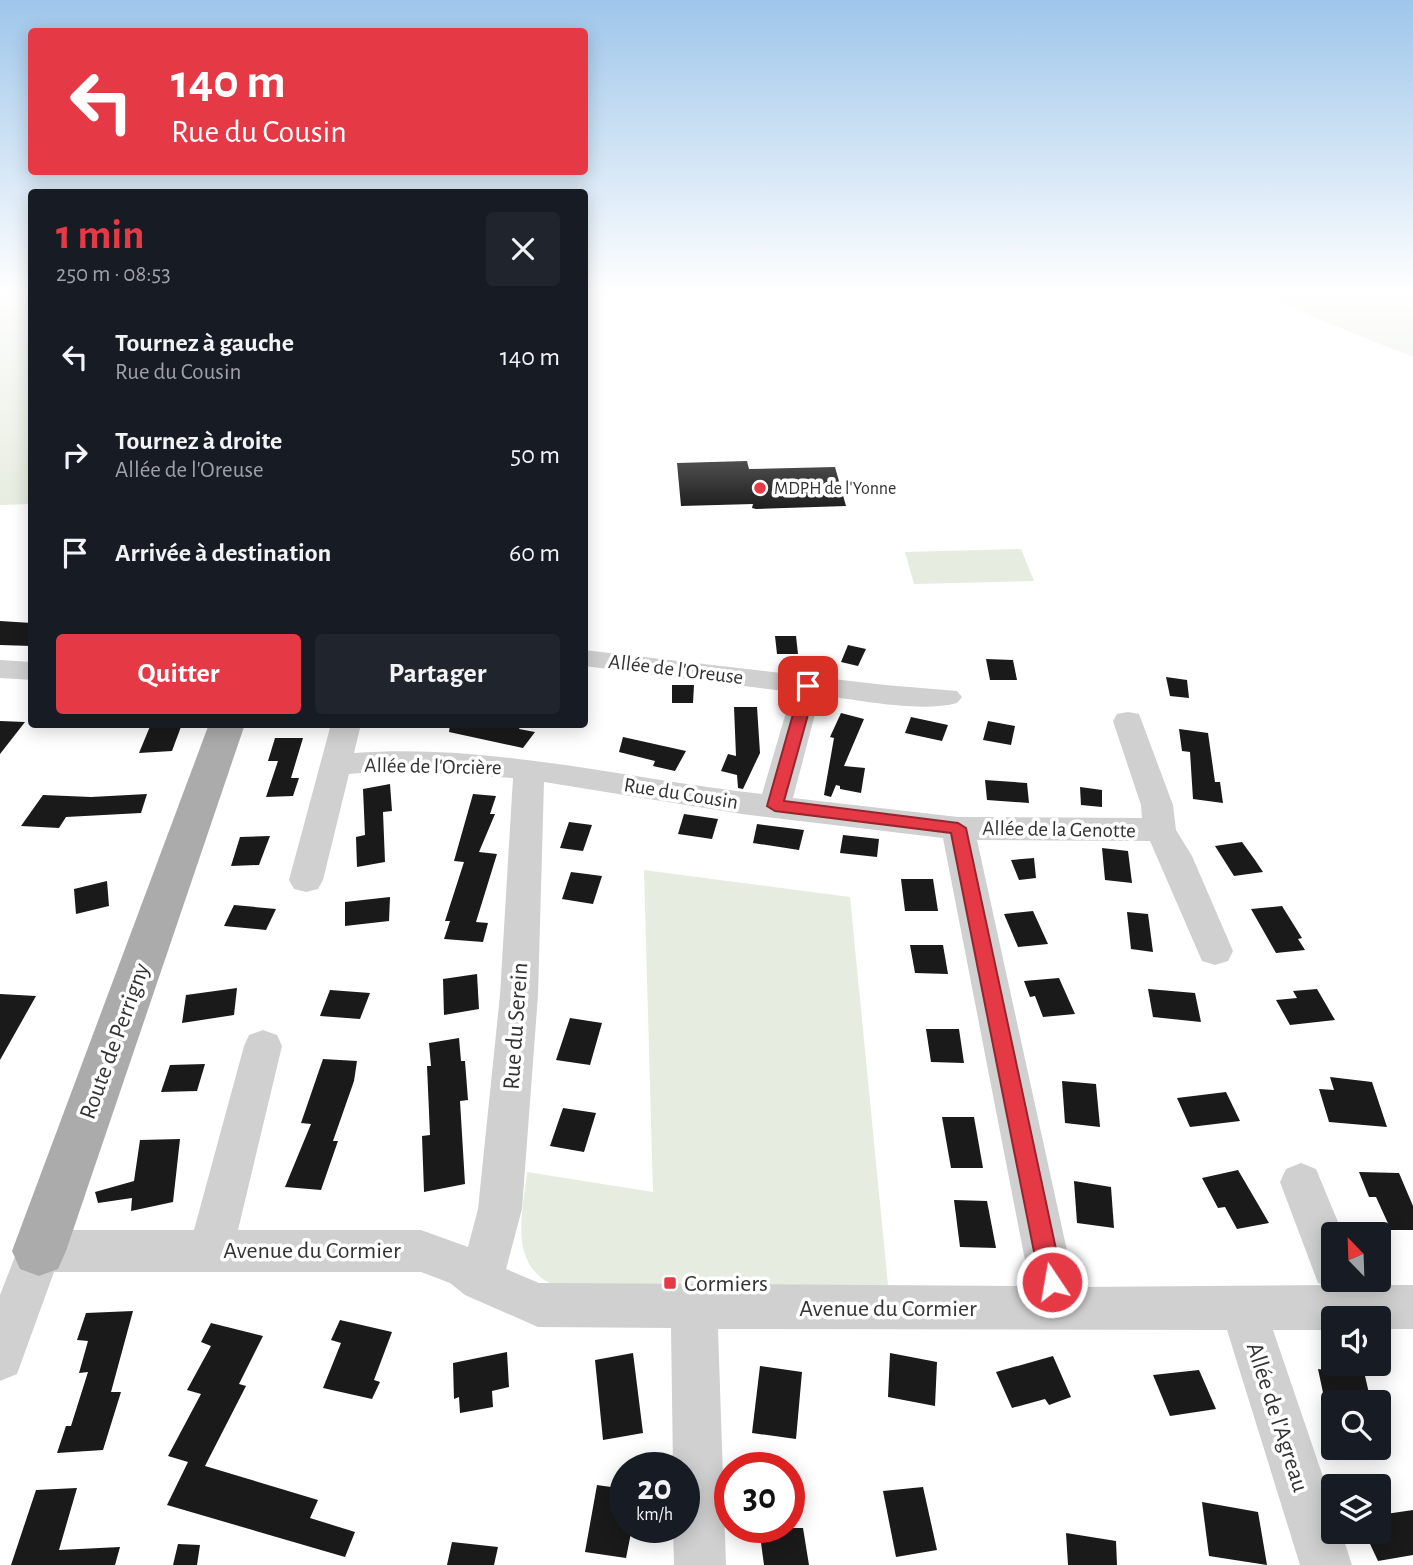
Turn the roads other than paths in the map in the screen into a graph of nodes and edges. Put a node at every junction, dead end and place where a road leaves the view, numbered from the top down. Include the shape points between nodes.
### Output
1 (588, 658) edge
2 (0, 669) edge
3 (28, 671) edge
4 (808, 686) junction
5 (947, 697) dead end
6 (1128, 721) dead end
7 (226, 728) edge
8 (345, 728) edge
9 (336, 765) junction
10 (530, 769) junction
11 (775, 806) junction
12 (958, 828) junction
13 (1160, 830) junction
14 (306, 880) dead end
15 (1215, 951) dead end
16 (263, 1046) dead end
17 (1301, 1182) dead end
18 (1321, 1234) edge
19 (211, 1250) junction
20 (39, 1251) junction
21 (481, 1280) junction
22 (1321, 1289) edge
23 (1365, 1292) edge
24 (1413, 1307) edge
25 (694, 1308) junction
26 (1242, 1308) junction
27 (1057, 1309) junction
28 (0, 1357) edge
29 (700, 1565) edge
30 (1326, 1565) edge

1 - 4 street, Allée de l'Oreuse
2 - 3 street
4 - 5 street, Allée de l'Oreuse
4 - 11 street
6 - 13 street, Allée de la Genotte via 1157,805
7 - 20 main road, Route de Perrigny
8 - 9 street, Allée de l'Orcière
9 - 10 street, Allée de l'Orcière via 386,761
9 - 14 street, Allée de l'Orcière
10 - 11 street, Rue du Cousin
10 - 21 street, Rue du Serein via 519,995 500,1209
11 - 12 street, Rue du Cousin
12 - 13 street, Allée de la Genotte
12 - 27 street
13 - 15 street, Allée de la Genotte
16 - 19 street
17 - 18 street
19 - 20 street, Avenue du Cormier
19 - 21 street, Avenue du Cormier via 421,1251 466,1268
20 - 28 street, Route de Perrigny
21 - 25 street, Avenue du Cormier via 538,1305
22 - 26 street, Avenue du Cormier
23 - 24 street, Avenue du Cormier
25 - 27 street, Avenue du Cormier
25 - 29 street
26 - 27 street, Avenue du Cormier
26 - 30 street, Allée de l'Agreau

